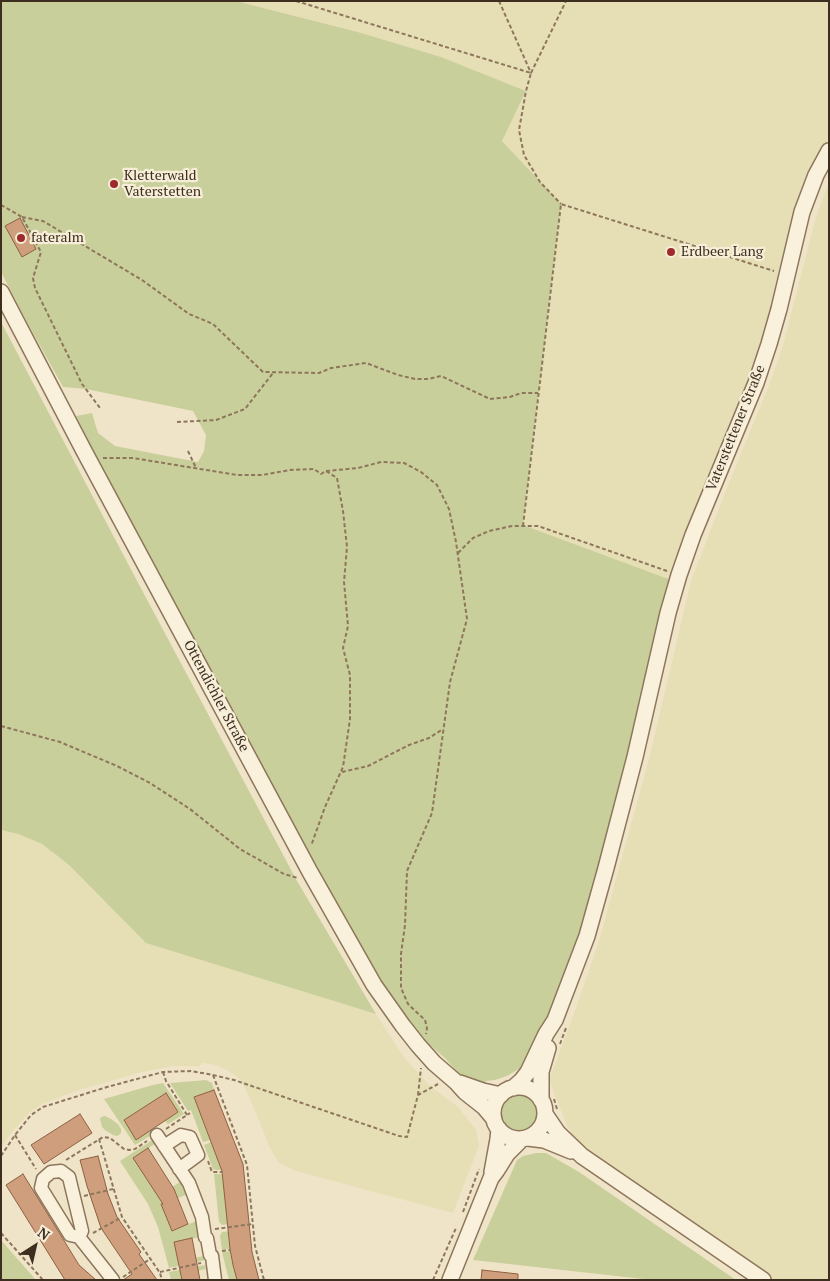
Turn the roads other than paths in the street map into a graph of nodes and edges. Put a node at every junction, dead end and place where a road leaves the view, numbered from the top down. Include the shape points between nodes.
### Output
1 (829, 150) edge
2 (1, 292) edge
3 (560, 1023) junction
4 (456, 1082) junction
5 (507, 1092) junction
6 (549, 1105) junction
7 (496, 1124) junction
8 (157, 1135) road end
9 (525, 1138) junction
10 (164, 1146) junction
11 (582, 1156) junction
12 (179, 1168) junction
13 (491, 1178) junction
14 (80, 1239) junction
15 (112, 1280) edge
16 (215, 1280) edge
17 (450, 1280) edge
18 (763, 1280) edge

1 - 3 street, Vaterstettener Straße via 802,212 761,367 679,575 606,868
2 - 4 street, Ottendichler Straße via 305,863 374,985 402,1026 434,1063
3 - 5 street via 546,1034 522,1081
3 - 6 street via 552,1036 541,1072
4 - 5 street, Ottendichler Straße via 483,1091
4 - 7 street, Ottendichler Straße via 487,1110
5 - 6 street via 519,1088 529,1090
5 - 7 street via 495,1103
6 - 9 street via 542,1126
6 - 11 street via 558,1133
7 - 9 street via 509,1137
7 - 13 street via 498,1139
8 - 10 street
9 - 11 street via 544,1140
9 - 13 street via 507,1154
10 - 12 street
10 - 12 street via 181,1135 190,1137 198,1155
11 - 18 street
12 - 16 street via 189,1183 202,1216
13 - 17 street
14 - 14 street via 82,1231 69,1177 61,1171 51,1172 43,1179 41,1188 70,1235
14 - 15 street

